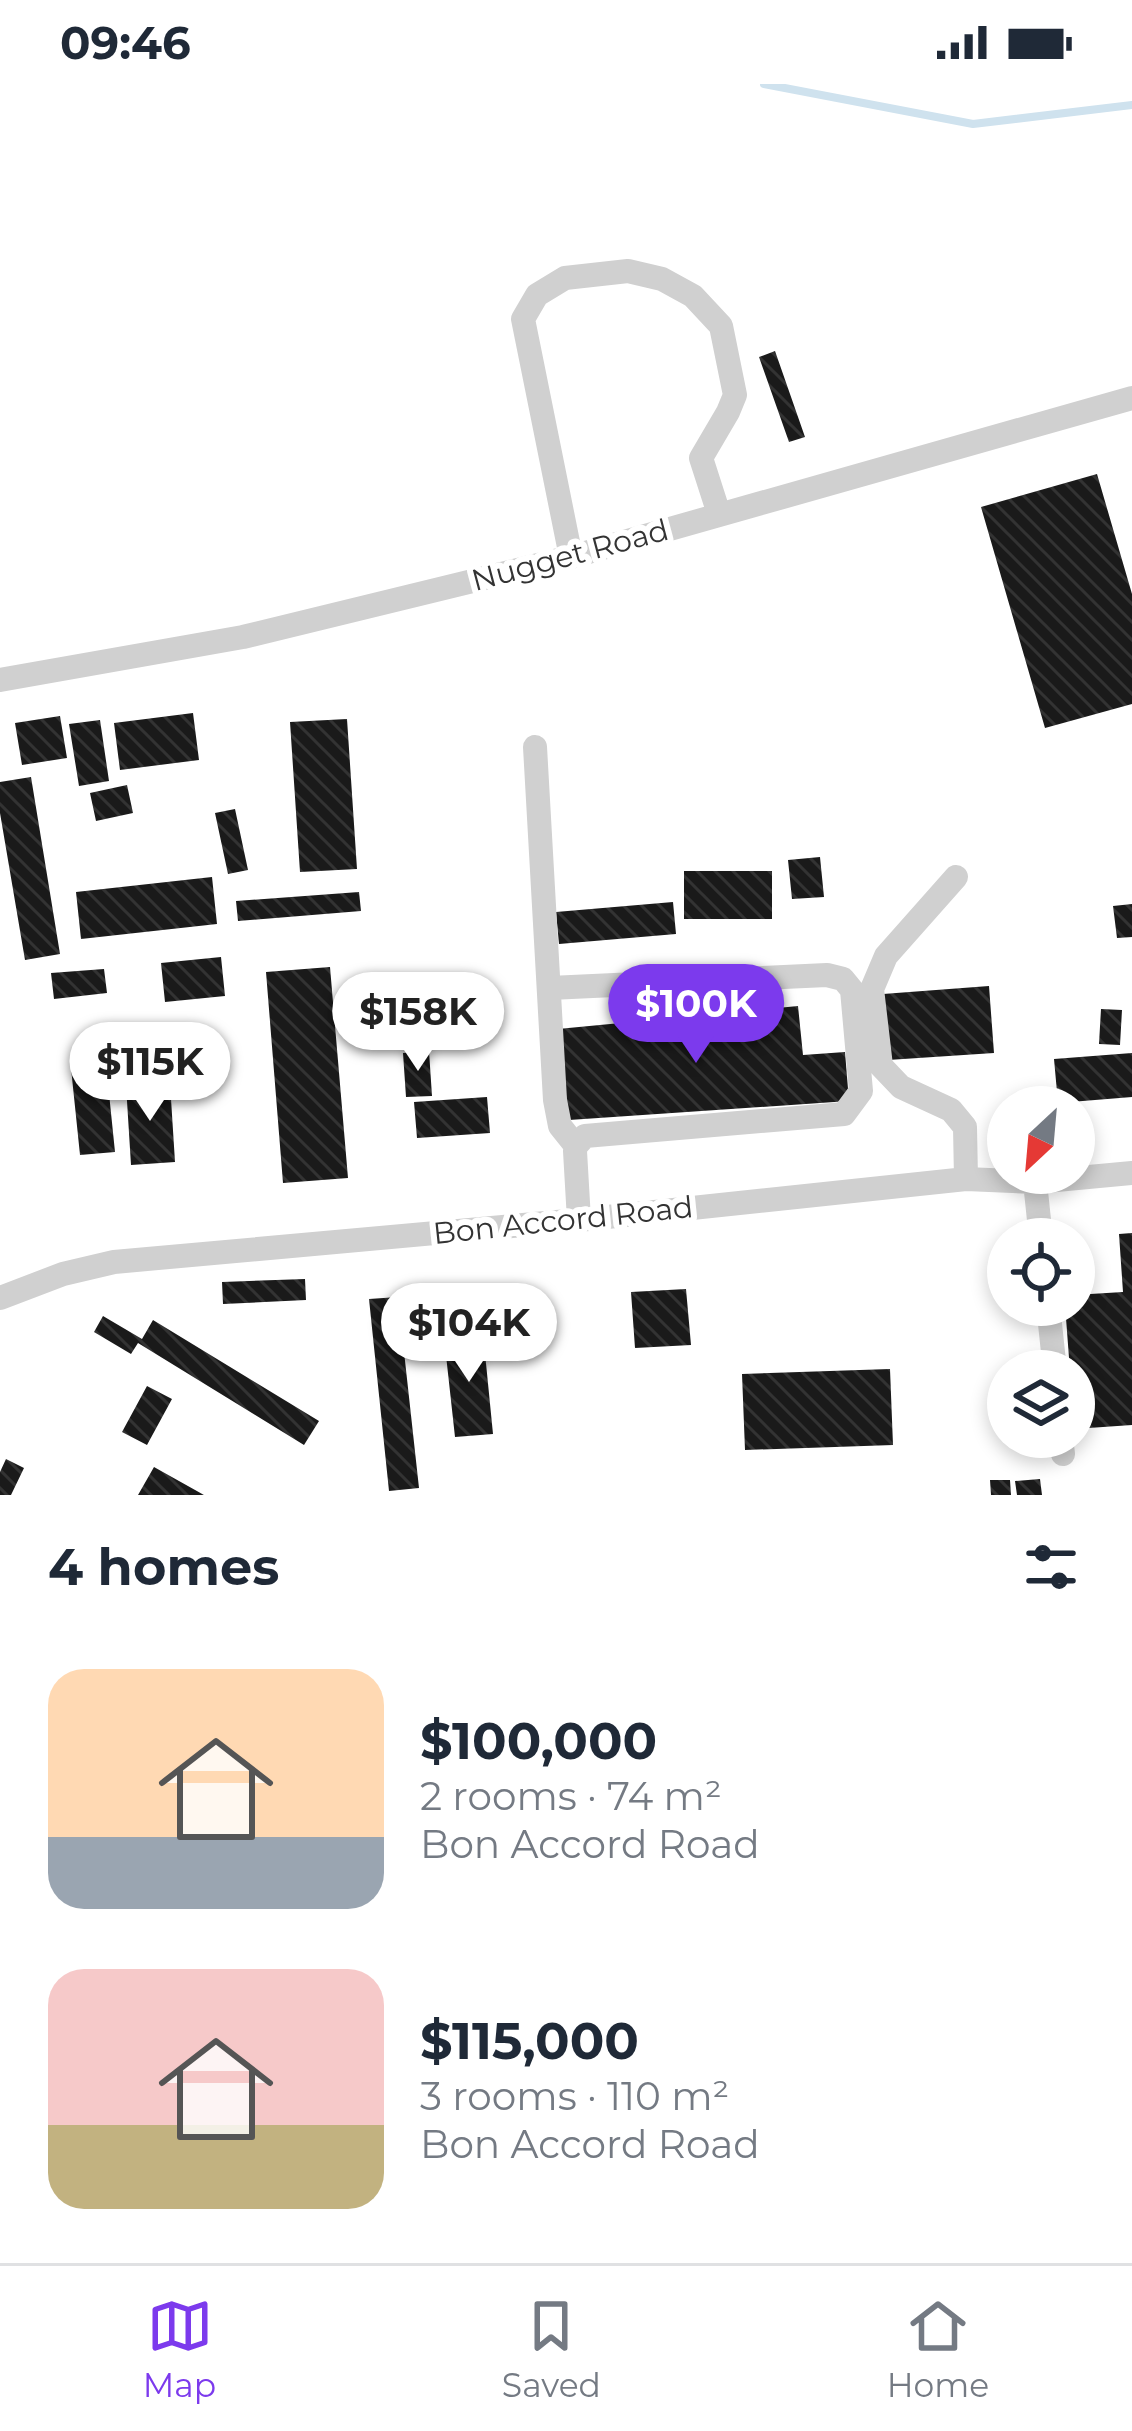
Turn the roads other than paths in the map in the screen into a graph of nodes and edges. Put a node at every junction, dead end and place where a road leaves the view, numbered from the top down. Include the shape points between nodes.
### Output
1 (1132, 398) edge
2 (719, 514) junction
3 (571, 557) junction
4 (0, 680) edge
5 (535, 748) dead end
6 (956, 877) dead end
7 (550, 988) junction
8 (576, 1146) junction
9 (1132, 1173) edge
10 (1095, 1176) edge
11 (966, 1179) junction
12 (987, 1180) edge
13 (579, 1220) junction
14 (0, 1298) edge

1 - 2 street, Nugget Road
2 - 3 street, Nugget Road
2 - 3 street via 701,458 735,395 721,326 662,279 628,271 565,278 537,295 524,319
3 - 4 street, Nugget Road via 243,637
5 - 7 street
6 - 11 street via 886,956 872,989 881,1066 965,1127
7 - 8 street via 555,1100 560,1126
7 - 8 street via 827,975 852,990 861,1091 844,1114 585,1136
8 - 13 street
9 - 10 street, Bon Accord Road
11 - 12 street, Bon Accord Road
11 - 13 street, Bon Accord Road
13 - 14 street, Bon Accord Road via 114,1262

